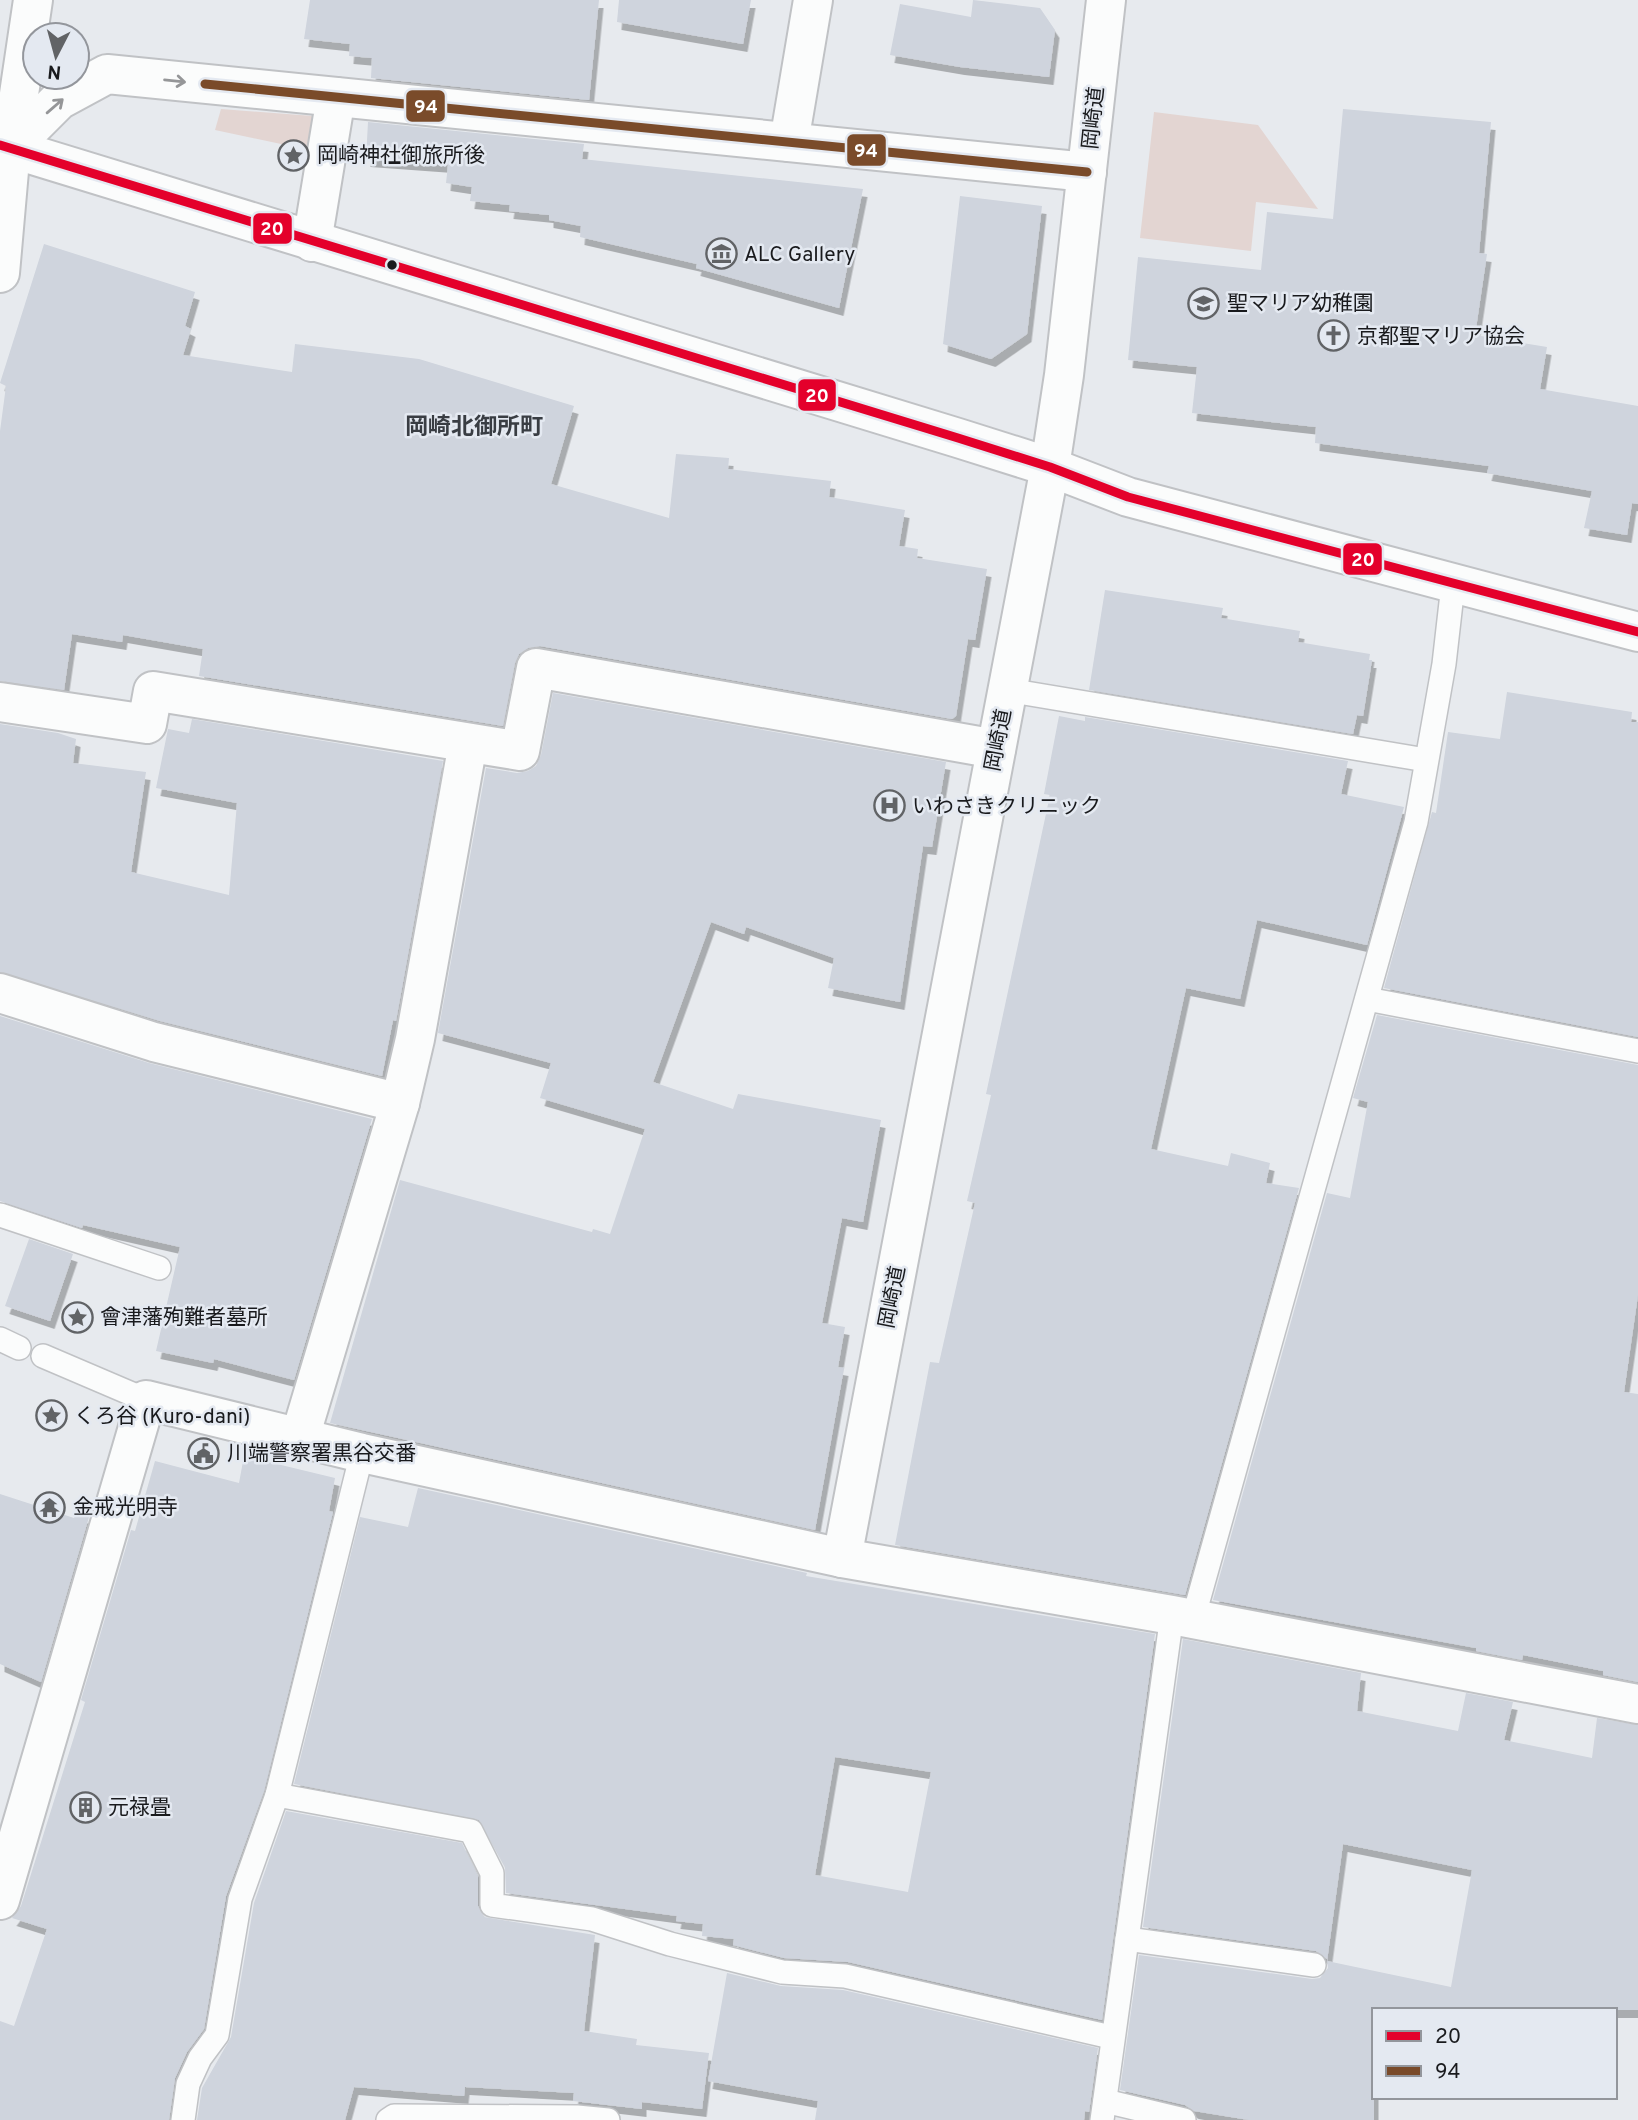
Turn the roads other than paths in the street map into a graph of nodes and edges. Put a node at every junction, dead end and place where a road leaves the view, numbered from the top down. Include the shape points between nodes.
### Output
1 (33, 0) edge
2 (813, 0) edge
3 (1106, 0) edge
4 (336, 97) junction
5 (789, 142) junction
6 (5, 147) edge
7 (1087, 172) junction
8 (312, 242) junction
9 (0, 273) edge
10 (1050, 467) junction
11 (1453, 585) junction
12 (1638, 632) edge
13 (1007, 690) junction
14 (0, 702) edge
15 (468, 743) junction
16 (996, 749) junction
17 (1426, 760) junction
18 (0, 993) edge
19 (1367, 999) junction
20 (1638, 1051) edge
21 (400, 1104) junction
22 (0, 1215) edge
23 (159, 1268) dead end
24 (43, 1356) dead end
25 (146, 1399) junction
26 (300, 1437) junction
27 (362, 1453) junction
28 (842, 1558) junction
29 (1183, 1617) junction
30 (1638, 1704) edge
31 (277, 1795) junction
32 (11, 1813) edge
33 (0, 1900) edge
34 (1127, 1939) junction
35 (1314, 1965) dead end
36 (1111, 2037) junction
37 (1103, 2111) edge
38 (183, 2120) edge
39 (388, 2120) edge
40 (608, 2120) edge
41 (1184, 2120) edge

1 - 6 street
2 - 5 street
3 - 7 street, 岡崎道
4 - 5 street
6 -> 4 street via 59,100 107,74
4 - 8 street
5 - 7 street
6 - 8 street
6 - 9 street
7 - 10 street, 岡崎道
8 - 10 street
10 - 11 street via 1128,497
10 - 13 street, 岡崎道
11 - 12 street
11 - 17 lane
13 - 16 street, 岡崎道
13 - 17 lane
14 - 15 street via 147,724 153,691
15 - 16 street via 520,751 536,668
15 - 21 street
16 - 28 street, 岡崎道
17 - 19 lane via 1416,822
18 - 21 street via 154,1042
19 - 20 lane
19 - 29 lane
21 - 26 street
22 - 23 lane
24 - 25 lane
25 - 26 street
25 - 32 street
26 - 27 street
27 - 28 street
27 - 31 lane
28 - 29 street
29 - 30 street
29 - 34 lane
31 - 36 lane via 471,1831 492,1873 492,1905 592,1919 782,1972 845,1976
31 - 38 lane via 240,1899 217,2035 188,2084
32 - 33 street
34 - 35 lane
34 - 36 lane
36 - 37 lane
37 - 41 lane
39 - 40 lane via 394,2116

